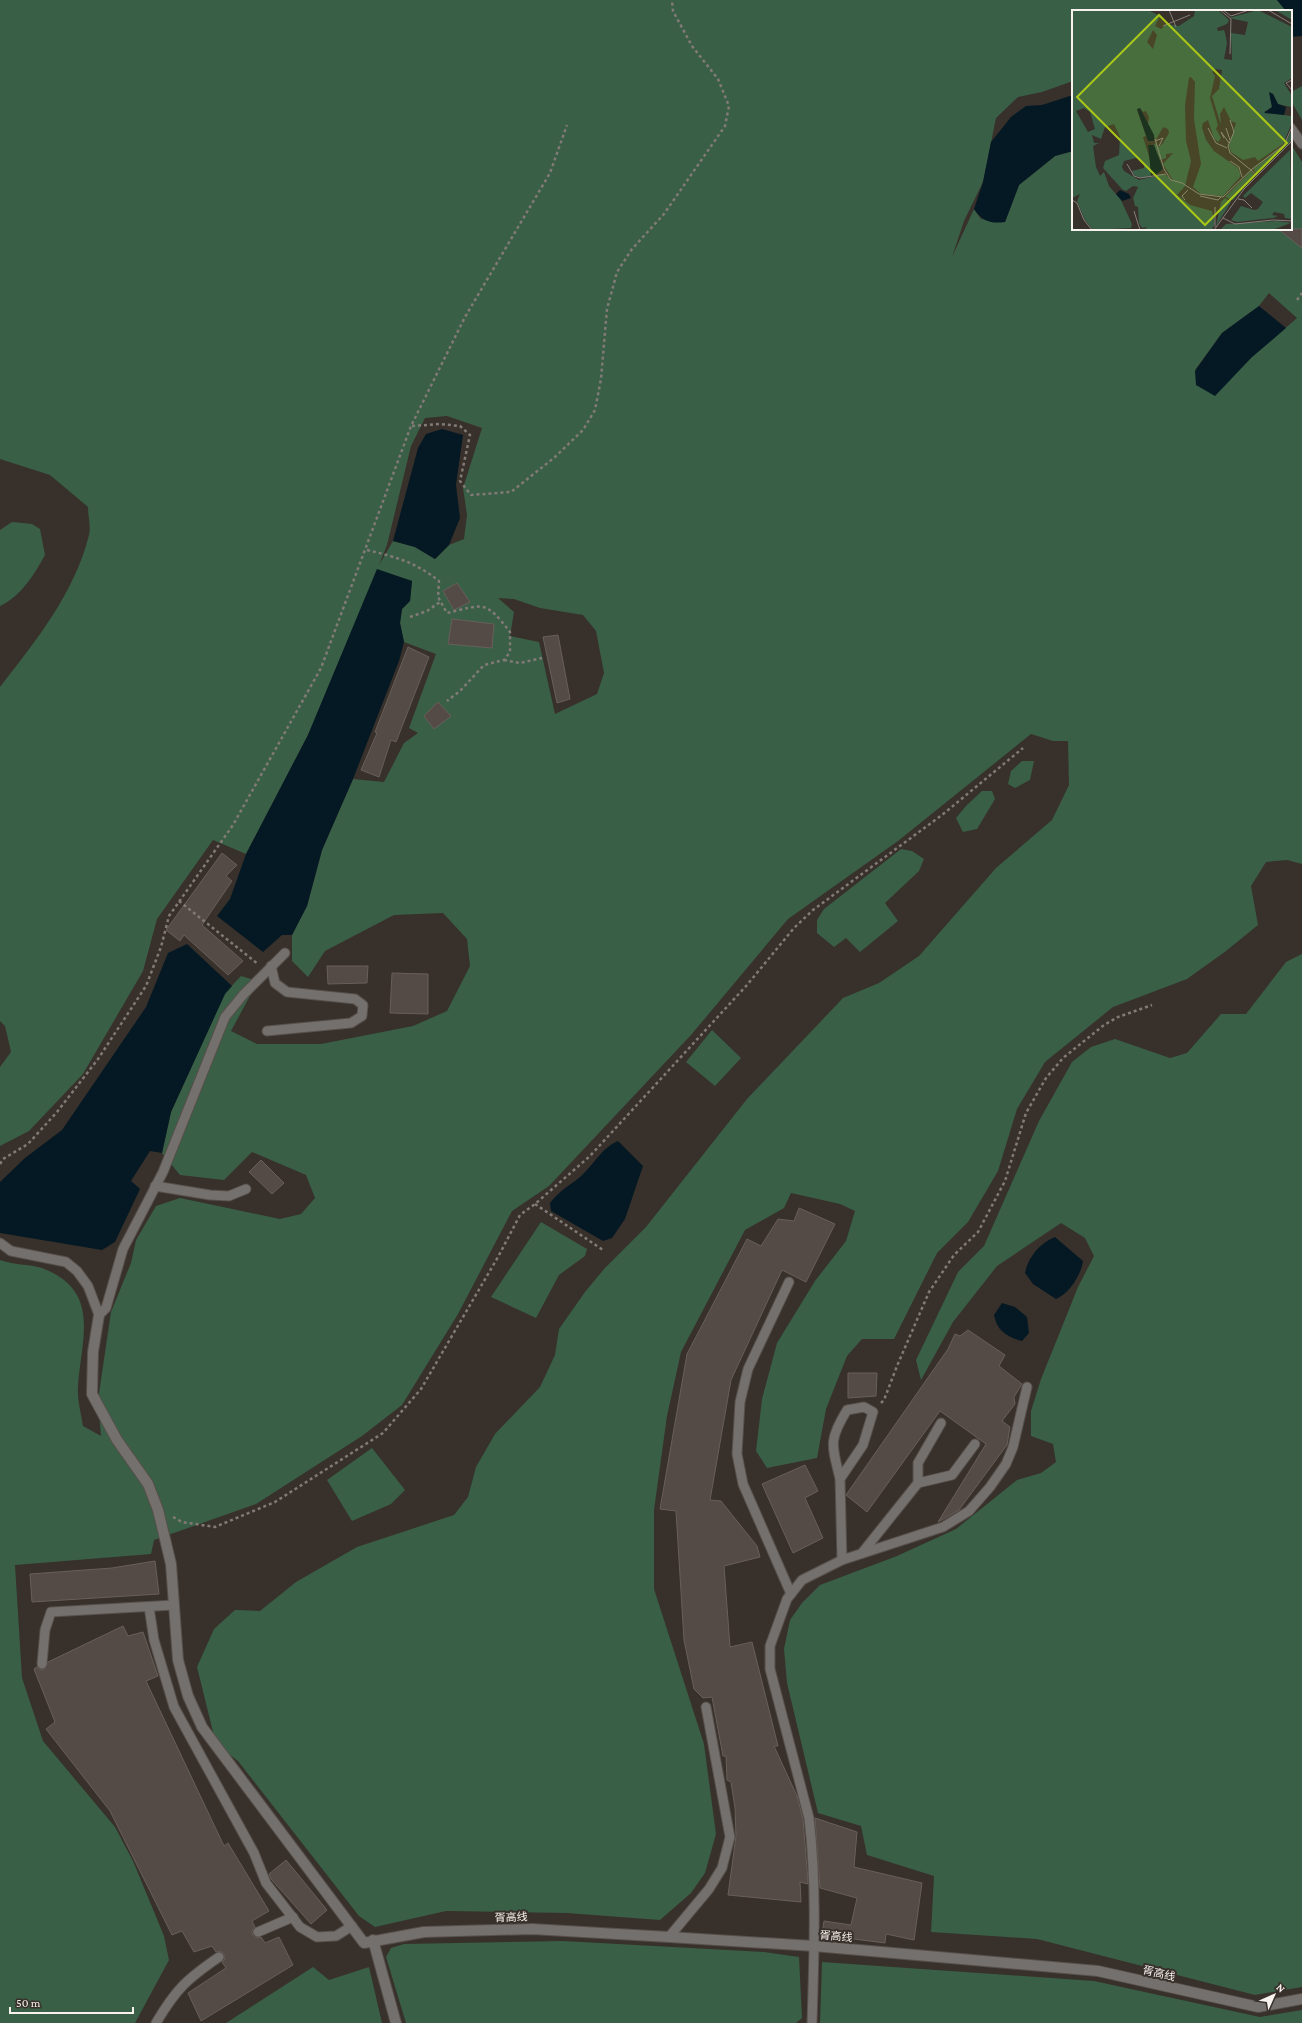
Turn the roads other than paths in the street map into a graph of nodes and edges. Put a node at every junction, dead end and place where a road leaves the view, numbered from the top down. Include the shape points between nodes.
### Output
1 (1292, 129) edge
2 (1302, 144) edge
3 (285, 953) dead end
4 (271, 966) junction
5 (266, 1031) dead end
6 (156, 1186) junction
7 (246, 1189) dead end
8 (0, 1243) edge
9 (789, 1282) dead end
10 (99, 1314) junction
11 (1027, 1387) dead end
12 (941, 1423) dead end
13 (975, 1444) dead end
14 (840, 1479) junction
15 (918, 1483) junction
16 (862, 1553) junction
17 (842, 1560) junction
18 (790, 1594) junction
19 (174, 1605) junction
20 (149, 1607) junction
21 (42, 1664) dead end
22 (706, 1707) dead end
23 (293, 1917) junction
24 (352, 1926) junction
25 (258, 1932) dead end
26 (669, 1937) junction
27 (369, 1941) junction
28 (814, 1946) junction
29 (220, 1958) dead end
30 (1302, 1999) edge
31 (156, 2023) edge
32 (396, 2023) edge
33 (812, 2023) edge

1 - 2 lane
3 - 4 lane
4 - 5 lane via 275,983 287,992 355,999 363,1005 362,1016 351,1023
4 - 6 lane via 225,1017
6 - 7 lane via 229,1196
6 - 10 lane via 123,1249 106,1308
8 - 10 lane via 11,1251 66,1262 77,1271 88,1286
9 - 18 lane via 748,1369 740,1402 737,1454 743,1484
10 - 19 street via 93,1352 92,1394 117,1440 148,1484 158,1510 171,1564
11 - 16 lane via 1013,1447 1006,1464 969,1511 943,1527
12 - 15 lane via 918,1463
13 - 15 lane via 952,1475
14 - 14 lane via 863,1445 873,1412 864,1408 847,1410 838,1424 832,1443
14 - 17 lane
15 - 16 lane
16 - 17 lane
17 - 18 lane via 802,1580
18 - 28 lane via 770,1646 770,1669 810,1818
19 - 20 lane
19 - 24 street via 178,1660 188,1696 202,1727
20 - 21 lane via 51,1612 45,1630
20 - 23 lane via 154,1640 174,1707 254,1853 266,1883
22 - 26 lane via 730,1837 722,1868 709,1889
23 - 24 lane via 300,1927 317,1937 336,1936
23 - 25 lane
24 - 27 street
26 - 27 street, 胥高线 via 532,1929 424,1932
26 - 28 street, 胥高线
27 - 32 street
28 - 30 street, 胥高线 via 1098,1971 1258,2007
28 - 33 lane
29 - 31 lane via 193,1975 178,1989

